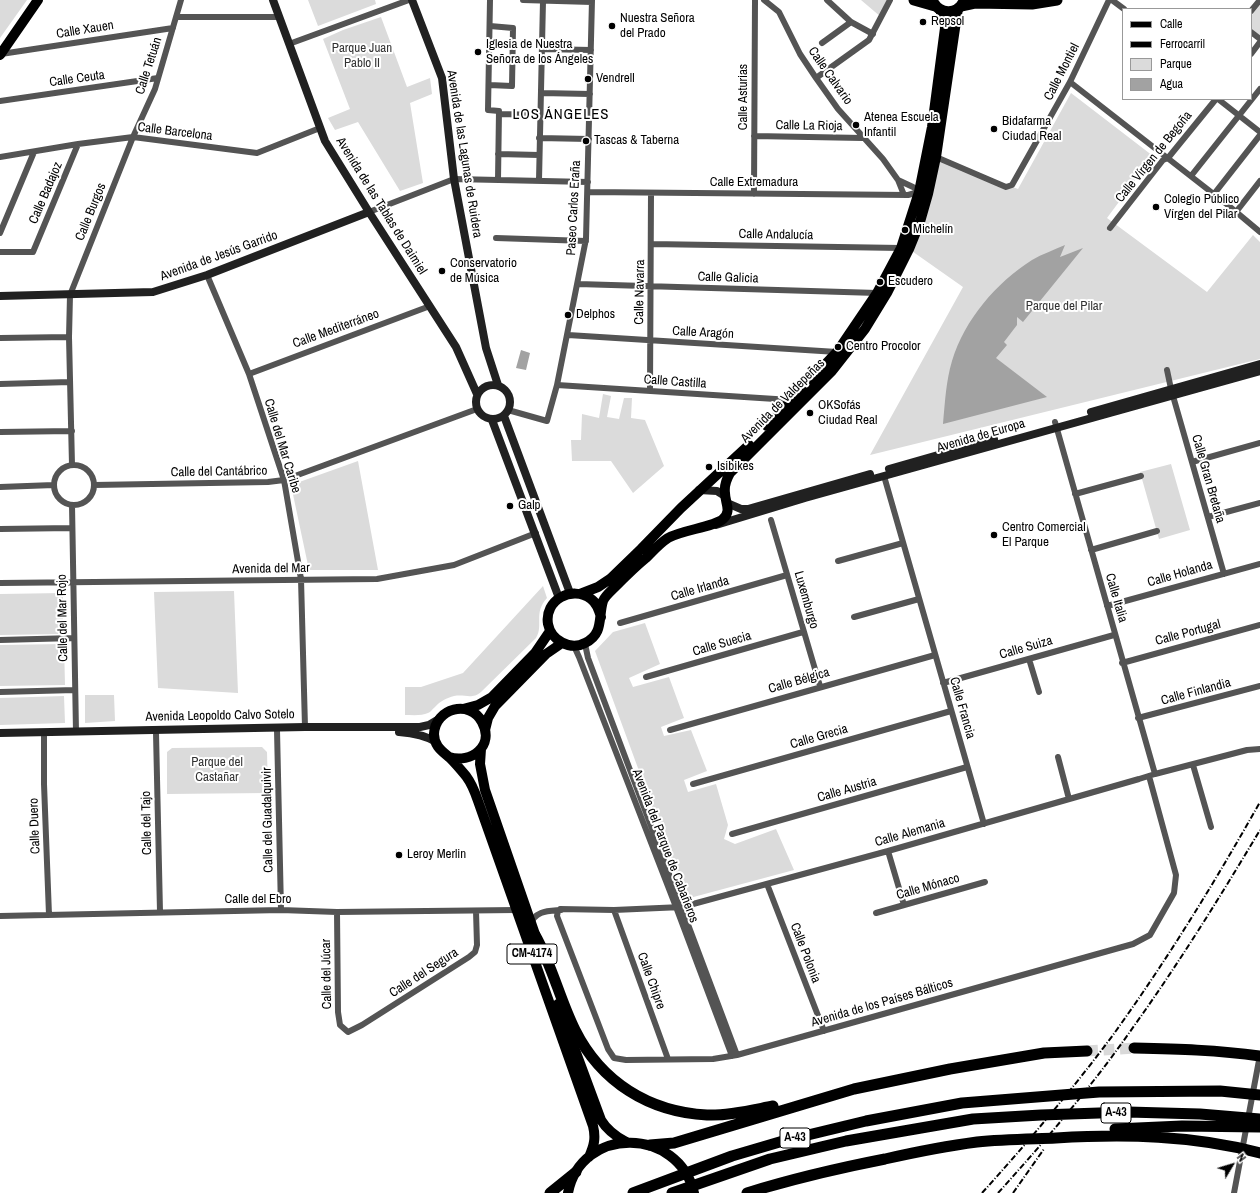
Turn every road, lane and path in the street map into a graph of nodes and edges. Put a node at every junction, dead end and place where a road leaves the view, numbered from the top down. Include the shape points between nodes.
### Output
1 (39, 0) edge
2 (181, 0) edge
3 (273, 0) edge
4 (409, 0) edge
5 (412, 0) edge
6 (490, 0) edge
7 (523, 0) edge
8 (755, 0) edge
9 (764, 0) edge
10 (827, 0) edge
11 (890, 0) edge
12 (914, 0) edge
13 (1058, 0) edge
14 (1109, 0) edge
15 (1112, 0) edge
16 (1260, 0) edge
17 (543, 1) edge
18 (592, 1) edge
19 (936, 5) edge
20 (961, 5) edge
21 (1123, 8) edge
22 (1252, 10) edge
23 (176, 17) junction
24 (279, 17) junction
25 (851, 22) junction
26 (490, 26) junction
27 (173, 28) junction
28 (1252, 33) edge
29 (873, 34) junction
30 (1260, 39) edge
31 (1260, 42) edge
32 (822, 43) dead end
33 (289, 44) junction
34 (542, 49) junction
35 (591, 50) junction
36 (1252, 53) edge
37 (0, 54) edge
38 (158, 78) junction
39 (816, 78) junction
40 (1070, 82) junction
41 (489, 85) junction
42 (1260, 88) edge
43 (540, 93) junction
44 (590, 94) junction
45 (1252, 98) edge
46 (1216, 100) edge
47 (1218, 100) edge
48 (1251, 100) edge
49 (0, 101) edge
50 (499, 114) junction
51 (540, 115) junction
52 (1239, 115) junction
53 (320, 128) junction
54 (1260, 133) edge
55 (754, 136) junction
56 (133, 137) junction
57 (540, 138) junction
58 (863, 138) junction
59 (589, 139) junction
60 (78, 144) junction
61 (34, 152) junction
62 (498, 154) junction
63 (539, 155) junction
64 (0, 157) edge
65 (936, 157) junction
66 (1168, 158) junction
67 (1191, 176) junction
68 (454, 180) junction
69 (498, 180) junction
70 (539, 180) junction
71 (898, 180) junction
72 (1260, 181) edge
73 (588, 182) junction
74 (588, 192) junction
75 (652, 193) junction
76 (924, 193) junction
77 (754, 194) junction
78 (1214, 194) junction
79 (904, 195) junction
80 (369, 212) junction
81 (1236, 212) junction
82 (1110, 228) dead end
83 (1259, 229) edge
84 (0, 233) edge
85 (496, 238) dead end
86 (586, 241) junction
87 (651, 244) junction
88 (901, 248) junction
89 (0, 252) edge
90 (207, 275) junction
91 (578, 284) junction
92 (651, 286) junction
93 (877, 293) junction
94 (70, 295) junction
95 (0, 296) edge
96 (430, 306) junction
97 (568, 335) junction
98 (70, 337) junction
99 (0, 338) edge
100 (650, 340) junction
101 (837, 352) junction
102 (1260, 364) edge
103 (1167, 370) dead end
104 (1260, 371) edge
105 (249, 374) junction
106 (70, 382) junction
107 (0, 384) edge
108 (558, 385) junction
109 (498, 386) junction
110 (650, 391) junction
111 (1172, 392) junction
112 (477, 394) junction
113 (792, 400) junction
114 (477, 409) junction
115 (506, 413) junction
116 (492, 420) junction
117 (1056, 425) junction
118 (72, 431) junction
119 (0, 432) edge
120 (1260, 443) edge
121 (1192, 462) junction
122 (72, 465) junction
123 (884, 476) junction
124 (1141, 476) dead end
125 (284, 480) junction
126 (54, 485) junction
127 (94, 485) junction
128 (0, 486) edge
129 (699, 490) junction
130 (1075, 494) junction
131 (726, 499) junction
132 (1260, 503) edge
133 (72, 505) junction
134 (1208, 517) junction
135 (771, 520) dead end
136 (709, 525) junction
137 (72, 528) junction
138 (0, 529) edge
139 (1157, 531) dead end
140 (536, 534) junction
141 (903, 543) junction
142 (1091, 550) junction
143 (838, 561) dead end
144 (1260, 564) edge
145 (1224, 574) junction
146 (787, 576) junction
147 (302, 579) junction
148 (74, 582) junction
149 (0, 583) edge
150 (575, 593) junction
151 (559, 598) junction
152 (919, 599) junction
153 (1107, 606) junction
154 (601, 617) junction
155 (854, 617) dead end
156 (620, 623) dead end
157 (1260, 625) edge
158 (550, 631) junction
159 (804, 632) junction
160 (1114, 635) junction
161 (74, 638) junction
162 (0, 640) edge
163 (562, 643) junction
164 (585, 644) junction
165 (574, 646) junction
166 (935, 655) junction
167 (1029, 659) junction
168 (1122, 663) junction
169 (646, 677) dead end
170 (943, 683) junction
171 (820, 686) junction
172 (1260, 686) edge
173 (75, 690) junction
174 (0, 692) edge
175 (1039, 692) dead end
176 (463, 709) junction
177 (951, 711) junction
178 (1138, 718) junction
179 (439, 719) junction
180 (305, 727) junction
181 (277, 730) junction
182 (485, 730) junction
183 (670, 730) dead end
184 (76, 732) junction
185 (0, 733) edge
186 (156, 733) junction
187 (44, 736) junction
188 (0, 737) edge
189 (436, 742) junction
190 (481, 749) junction
191 (1257, 749) edge
192 (449, 757) junction
193 (1058, 757) dead end
194 (1193, 765) junction
195 (968, 767) junction
196 (1152, 775) junction
197 (693, 784) dead end
198 (1069, 799) junction
199 (984, 824) junction
200 (1211, 827) dead end
201 (732, 834) dead end
202 (888, 851) junction
203 (985, 882) dead end
204 (766, 884) junction
205 (904, 905) junction
206 (679, 907) junction
207 (281, 910) junction
208 (476, 910) junction
209 (516, 910) junction
210 (559, 910) junction
211 (614, 910) junction
212 (160, 912) junction
213 (337, 912) junction
214 (876, 913) dead end
215 (49, 915) junction
216 (0, 916) edge
217 (533, 930) junction
218 (824, 1031) junction
219 (348, 1032) joint
220 (1134, 1048) tunnel mouth
221 (1087, 1051) tunnel mouth
222 (734, 1055) junction
223 (1260, 1055) edge
224 (668, 1059) junction
225 (854, 1089) junction
226 (1260, 1095) edge
227 (1238, 1118) junction
228 (1260, 1119) edge
229 (1260, 1123) edge
230 (1260, 1127) edge
231 (1005, 1139) junction
232 (626, 1142) junction
233 (650, 1145) junction
234 (1260, 1153) edge
235 (589, 1157) junction
236 (576, 1172) junction
237 (550, 1193) edge
238 (568, 1193) edge
239 (633, 1193) edge
240 (672, 1193) edge
241 (694, 1193) edge
242 (747, 1193) edge
243 (1234, 1193) edge

1 - 37 main road
2 - 23 street, Calle Tetuán
3 - 24 main road, Avenida de las Tablas de Daimiel
4 - 33 street
5 - 68 main road, Avenida de las Lagunas de Ruidera via 442,78
6 - 26 street
7 - 17 street
8 - 55 street, Calle Asturias
9 - 39 street, Calle Calvario via 779,12 800,54
10 - 25 street
11 - 29 street
12 - 19 highway
13 - 20 highway via 1032,4
14 - 40 street, Calle Montiel
15 - 21 street
16 - 22 street
17 - 18 street
17 - 34 street
18 - 35 street, Paseo Carlos Eraña
19 - 20 highway via 950,12
19 - 76 main road, Avenida de Valdepeñas via 944,19 945,28
20 - 65 main road, Avenida de Valdepeñas
23 - 24 street
23 - 27 street, Calle Tetuán
24 - 33 main road, Avenida de las Tablas de Daimiel
25 - 29 street
25 - 32 street
26 - 41 street
26 - 41 street via 513,28 512,86
27 - 37 street, Calle Xauen
27 - 38 street, Calle Tetuán
28 - 30 street
29 - 39 street via 869,40
31 - 36 street
33 - 53 main road, Avenida de las Tablas de Daimiel
34 - 35 street
34 - 43 street
35 - 44 street, Paseo Carlos Eraña
38 - 49 street, Calle Ceuta
38 - 56 street, Calle Tetuán
39 - 58 street, Calle Calvario
40 - 65 street, Calle Montiel via 1012,185 1006,187
40 - 66 street
41 - 50 street via 488,110 499,110
42 - 45 street
43 - 44 street
43 - 51 street
44 - 59 street, Paseo Carlos Eraña
46 - 66 street, Calle Vírgen de Begoña
47 - 52 street
48 - 52 street
50 - 51 street
50 - 62 street
51 - 57 street
52 - 54 street
52 - 67 street
53 - 56 street, Calle Barcelona via 257,152
53 - 80 main road, Avenida de las Tablas de Daimiel via 333,155
54 - 78 street
55 - 58 street, Calle La Rioja
55 - 77 street, Calle Asturias
56 - 60 street, Calle Barcelona
56 - 94 street, Calle Burgos
57 - 59 street
57 - 63 street
58 - 71 street, Calle Calvario
59 - 73 street, Paseo Carlos Eraña
60 - 61 street, Calle Barcelona
60 - 89 street, Calle Badajoz via 33,252
61 - 64 street, Calle Barcelona
61 - 84 street
62 - 63 street
62 - 69 street
63 - 70 street
65 - 76 main road, Avenida de Valdepeñas
66 - 67 street
66 - 82 street, Calle Vírgen de Begoña via 1163,160
67 - 78 street
68 - 69 street
68 - 80 street
68 - 109 main road, Avenida de las Lagunas de Ruidera via 486,348
69 - 70 street
70 - 73 street
71 - 76 street, Calle Calvario
71 - 79 street, Calle Calvario
72 - 81 street
73 - 74 street, Paseo Carlos Eraña
74 - 75 street, Calle Extremadura
74 - 86 street, Paseo Carlos Eraña
75 - 77 street, Calle Extremadura
75 - 87 street, Calle Navarra
76 - 79 street, Calle Extremadura
76 - 88 main road, Avenida de Valdepeñas
76 - 131 main road, Avenida de Valdepeñas via 920,222 909,249 865,329 832,371 730,473 726,480
77 - 79 street, Calle Extremadura
78 - 81 street
80 - 90 main road, Avenida de Jesús Garrido
80 - 96 main road, Avenida de las Tablas de Daimiel
81 - 83 street
85 - 86 street
86 - 91 street, Paseo Carlos Eraña
87 - 88 street, Calle Andalucía
87 - 92 street, Calle Navarra
88 - 93 main road, Avenida de Valdepeñas
90 - 94 main road, Avenida de Jesús Garrido via 153,292
90 - 105 street, Calle del Mar Caribe
91 - 92 street, Calle Galicia
91 - 97 street, Paseo Carlos Eraña
92 - 93 street, Calle Galicia
92 - 100 street, Calle Navarra
93 - 101 main road, Avenida de Valdepeñas
94 - 95 main road, Avenida de Jesús Garrido
94 - 98 street
96 - 105 street, Calle Mediterráneo
96 - 112 main road, Avenida de las Tablas de Daimiel via 456,347
97 - 100 street, Calle Aragón
97 - 108 street, Paseo Carlos Eraña
98 - 99 street
98 - 106 street
100 - 101 street, Calle Aragón
100 - 110 street, Calle Navarra
101 - 113 main road, Avenida de Valdepeñas
102 - 111 main road, Avenida de Europa
103 - 111 street, Calle Gran Bretaña
104 - 111 main road, Avenida de Europa
105 - 125 street, Calle del Mar Caribe
106 - 107 street
106 - 118 street
108 - 110 street, Calle Castilla
108 - 115 street, Paseo Carlos Eraña via 547,421
109 - 112 main road via 486,386
109 - 115 main road via 504,389 510,398
110 - 113 street, Calle Castilla
111 - 117 main road, Avenida de Europa
111 - 121 street, Calle Gran Bretaña
112 - 114 main road
113 - 129 main road, Avenida de Valdepeñas via 751,443
114 - 116 main road via 485,418
114 - 125 street, Calle del Cantábrico
115 - 116 main road
115 - 150 main road
116 - 140 main road
117 - 123 main road, Avenida de Europa
117 - 130 street, Calle Italia
117 - 131 main road, Avenida de Europa via 748,509 741,509
118 - 119 street
118 - 122 street
120 - 121 street
121 - 134 street, Calle Gran Bretaña
122 - 126 street via 59,472
122 - 127 street via 85,469 93,478
123 - 136 main road, Avenida de Europa via 723,524
123 - 141 street, Calle Francia
124 - 130 street
125 - 127 street, Calle del Cantábrico
125 - 147 street, Calle del Mar Caribe
126 - 128 street
126 - 133 street via 59,498
127 - 133 street via 87,500
129 - 131 main road, Avenida de Europa via 717,491
129 - 150 main road, Avenida de Valdepeñas via 610,579 598,587
130 - 142 street, Calle Italia
131 - 136 main road, Avenida de Valdepeñas via 728,512 723,519
132 - 134 street
133 - 137 street, Calle del Mar Rojo
134 - 145 street, Calle Gran Bretaña
135 - 146 street, Luxemburgo
136 - 154 main road, Avenida de Valdepeñas via 676,534 661,543 604,599
137 - 138 street
137 - 148 street, Calle del Mar Rojo
139 - 142 street
140 - 147 street, Avenida del Mar via 454,564 377,579
140 - 151 main road
141 - 143 street
141 - 152 street, Calle Francia
142 - 153 street, Calle Italia
144 - 145 street, Calle Holanda
145 - 153 street, Calle Holanda
146 - 156 street, Calle Irlanda
146 - 159 street, Luxemburgo
147 - 148 street, Avenida del Mar
147 - 180 street, Calle del Mar Caribe
148 - 149 street, Avenida del Mar
148 - 161 street, Calle del Mar Rojo
150 - 151 main road
150 - 154 main road via 591,599 598,607
151 - 158 main road via 549,610
152 - 155 street
152 - 166 street, Calle Francia
153 - 160 street, Calle Italia
154 - 164 main road via 600,628
157 - 168 street, Calle Portugal
158 - 163 main road
158 - 176 main road via 535,653 492,697 478,705
159 - 169 street, Calle Suecia
159 - 171 street, Luxemburgo
160 - 167 street, Calle Suiza
160 - 168 street, Calle Italia
161 - 162 street
161 - 173 street, Calle del Mar Rojo
163 - 165 main road
163 - 182 main road via 546,654 495,706
164 - 165 main road
164 - 206 street, Avenida del Parque de Cabañeros
165 - 206 street, Avenida del Parque de Cabañeros
166 - 170 street, Calle Francia
166 - 171 street, Calle Bélgica
167 - 170 street, Calle Suiza
167 - 175 street
168 - 178 street, Calle Italia
170 - 177 street, Calle Francia
171 - 183 street, Calle Bélgica
172 - 178 street, Calle Finlandia
173 - 174 street
173 - 184 street, Calle del Mar Rojo
176 - 179 main road via 450,710
176 - 182 main road via 478,716
177 - 195 street, Calle Francia
177 - 197 street, Calle Grecia
178 - 196 street, Calle Italia
179 - 180 main road, Avenida Leopoldo Calvo Sotelo via 429,726 420,727
179 - 189 main road via 435,730
180 - 184 main road, Avenida Leopoldo Calvo Sotelo
181 - 186 main road, Avenida Leopoldo Calvo Sotelo
181 - 189 main road, Avenida Leopoldo Calvo Sotelo via 410,733
181 - 207 street, Calle del Guadalquivir
182 - 190 main road
184 - 185 main road, Avenida Leopoldo Calvo Sotelo
186 - 187 main road, Avenida Leopoldo Calvo Sotelo
186 - 212 street, Calle del Tajo
187 - 188 main road, Avenida Leopoldo Calvo Sotelo
187 - 215 street, Calle Duero
189 - 192 main road
190 - 192 main road via 470,758
190 - 217 main road, CM-4174 via 480,764 485,790
191 - 194 street, Calle Alemania
192 - 209 main road, CM-4174 via 472,786
193 - 198 street
194 - 196 street, Calle Alemania
194 - 200 street
195 - 199 street, Calle Francia
195 - 201 street, Calle Austria
196 - 198 street, Calle Alemania
196 - 218 street, Avenida de los Países Bálticos via 1176,875 1174,893 1150,936 1133,944
198 - 199 street, Calle Alemania
199 - 202 street, Calle Alemania
202 - 204 street, Calle Alemania
202 - 205 street
203 - 205 street, Calle Mónaco
204 - 206 street, Calle Alemania
204 - 218 street, Calle Polonia
205 - 214 street, Calle Mónaco
206 - 211 street, Calle Alemania
206 - 222 street, Avenida del Parque de Cabañeros
207 - 212 street, Calle del Ebro
207 - 213 street, Calle del Ebro
208 - 209 street, Calle del Ebro
208 - 213 street, Calle del Ebro
208 - 219 street, Calle del Segura via 475,952
209 - 235 main road, CM-4174 via 593,1126 594,1144
210 - 211 street, Calle Alemania
210 - 217 street via 538,914 533,919
210 - 224 street, Avenida de los Países Bálticos via 558,916 608,1049 614,1058
211 - 224 street, Calle Chipre
212 - 215 street, Calle del Ebro
213 - 219 street, Calle del Júcar via 338,1012 340,1025
215 - 216 street, Calle del Ebro
217 - 225 highway via 576,1031 595,1061 624,1088 654,1104 676,1112 708,1115 741,1112
217 - 232 main road, CM-4174 via 601,1120 614,1135
218 - 222 street, Avenida de los Países Bálticos
220 - 223 highway
221 - 225 highway via 1044,1053
222 - 224 street, Avenida de los Países Bálticos via 713,1059
223 - 243 street
225 - 233 highway via 674,1142
226 - 239 highway, A-43 via 1220,1091 1099,1092 962,1103 866,1121 783,1141 732,1156
227 - 228 highway, A-43
227 - 229 highway
227 - 240 highway, A-43 via 1128,1112 973,1120 846,1141 770,1159
230 - 231 highway via 1152,1127
231 - 234 highway via 1104,1135 1173,1137
231 - 242 highway via 935,1148 853,1165
232 - 233 main road, CM-4174
232 - 235 main road, CM-4174 via 604,1148
233 - 241 main road, CM-4174 via 675,1160 689,1178
235 - 236 main road, CM-4174
236 - 237 highway
236 - 238 main road

